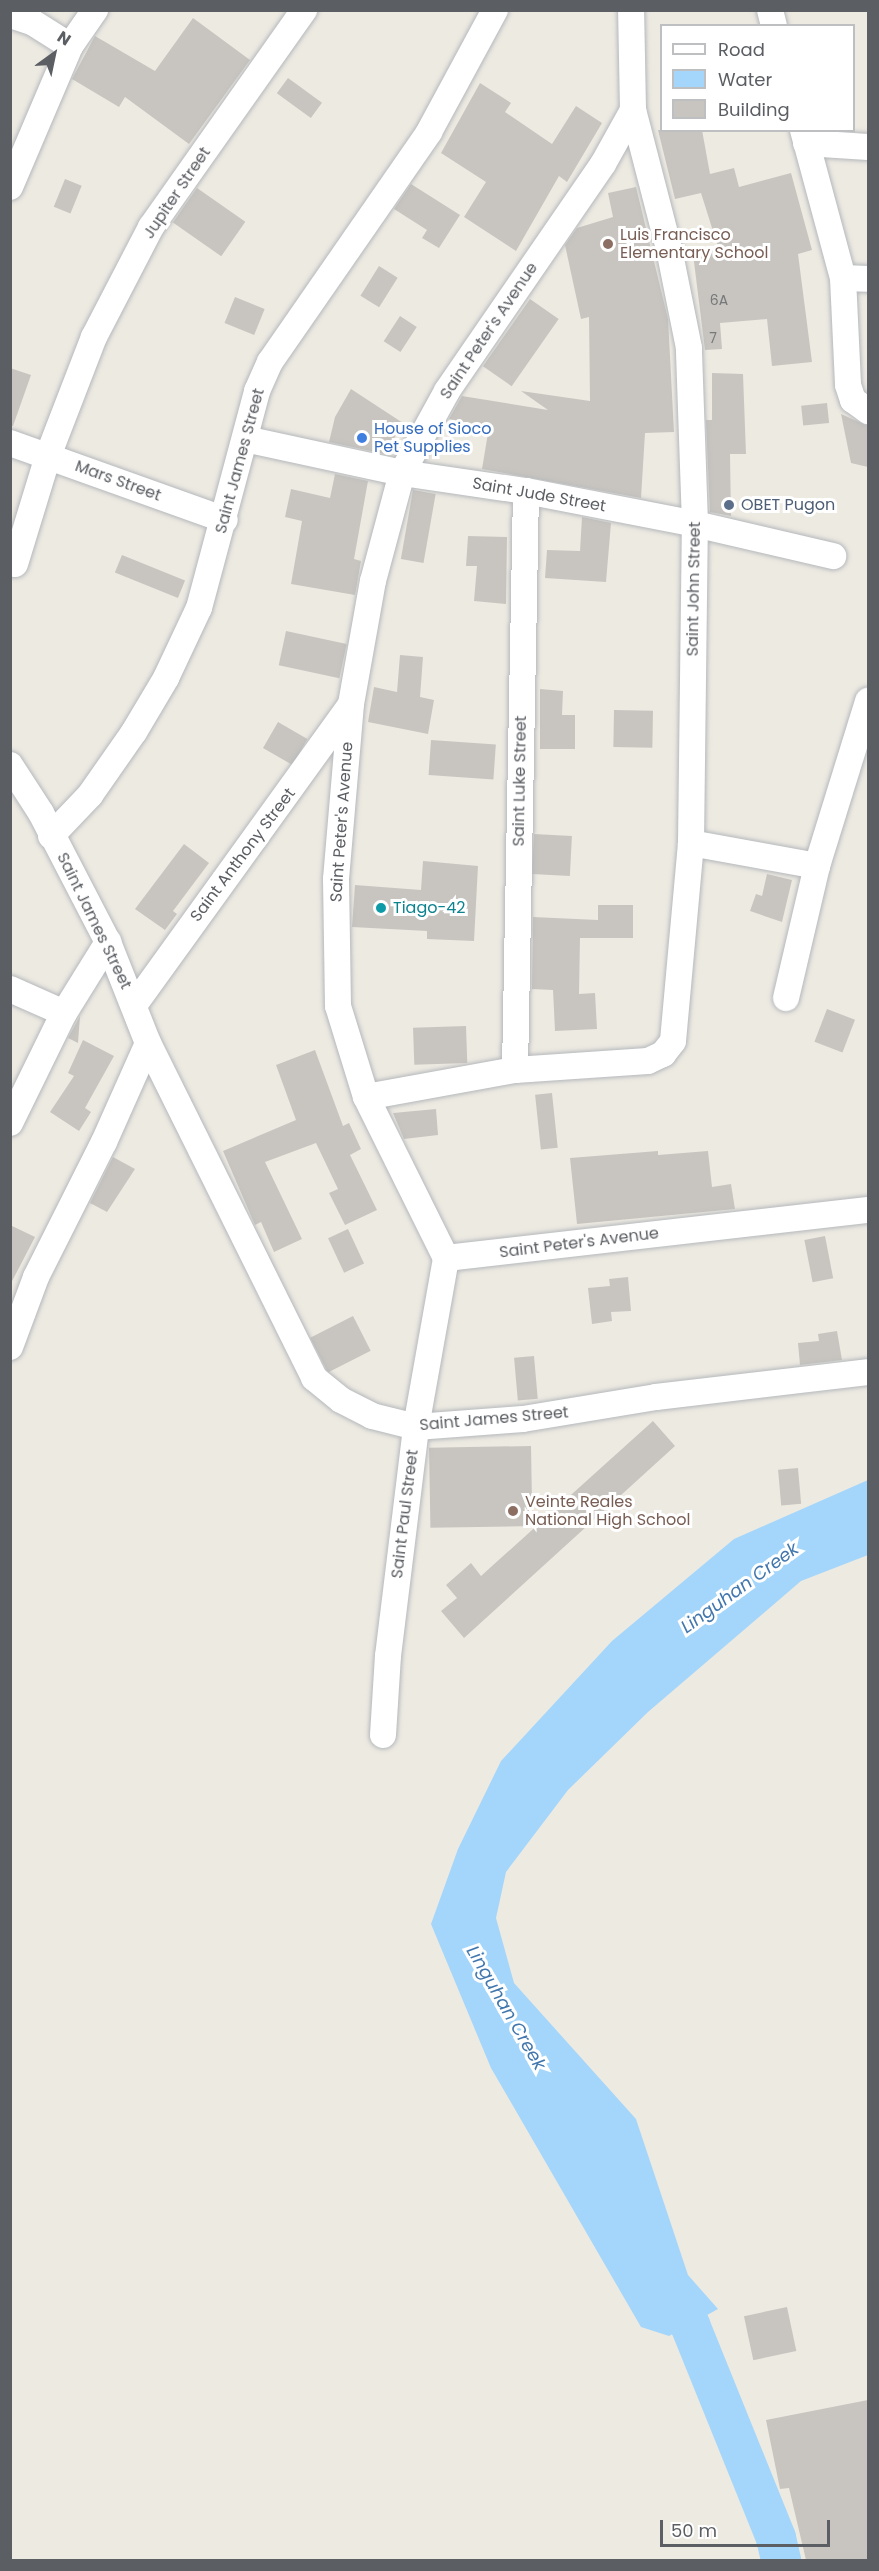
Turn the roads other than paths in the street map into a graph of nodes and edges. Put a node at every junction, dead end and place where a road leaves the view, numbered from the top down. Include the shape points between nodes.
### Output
1 (95, 10) edge
2 (304, 10) edge
3 (495, 10) edge
4 (631, 10) edge
5 (10, 15) edge
6 (70, 46) junction
7 (633, 110) junction
8 (805, 137) edge
9 (868, 147) edge
10 (10, 187) edge
11 (843, 278) junction
12 (868, 279) edge
13 (867, 410) edge
14 (245, 439) junction
15 (10, 443) edge
16 (48, 456) junction
17 (402, 473) junction
18 (526, 491) junction
19 (225, 520) junction
20 (695, 524) junction
21 (832, 556) dead end
22 (15, 564) dead end
23 (868, 701) edge
24 (351, 704) junction
25 (10, 765) edge
26 (51, 836) junction
27 (691, 843) junction
28 (817, 866) junction
29 (108, 942) junction
30 (10, 989) edge
31 (786, 998) dead end
32 (135, 1004) junction
33 (64, 1013) junction
34 (148, 1043) junction
35 (515, 1070) junction
36 (366, 1097) junction
37 (13, 1112) edge
38 (868, 1210) edge
39 (446, 1258) junction
40 (10, 1347) edge
41 (868, 1372) edge
42 (416, 1427) junction
43 (383, 1735) dead end

1 - 6 street
2 - 16 street, Jupiter Street via 151,226 94,337
3 - 14 street, Saint James Street via 429,132 270,362
4 - 7 street
5 - 6 street via 32,22
6 - 10 street
7 - 17 street, Saint Peter's Avenue via 603,164 447,391
7 - 20 street, Saint John Street via 669,249 689,348
8 - 9 street
8 - 11 street
11 - 12 street
11 - 13 street via 848,385 853,400
14 - 17 street, Saint Jude Street
14 - 19 street, Saint James Street
15 - 16 street, Mars Street
16 - 19 street, Mars Street
16 - 22 street, Jupiter Street
17 - 18 street, Saint Jude Street
17 - 24 street, Saint Peter's Avenue via 374,581
18 - 20 street, Saint Jude Street
18 - 35 street, Saint Luke Street
19 - 26 street, Saint James Street via 199,608 166,678 90,795
20 - 21 street, Saint Jude Street
20 - 27 street, Saint John Street
23 - 28 street
24 - 32 street, Saint Anthony Street
24 - 36 street, Saint Peter's Avenue via 336,879 338,1006
25 - 26 street
26 - 29 street, Saint James Street
27 - 28 street
27 - 35 street, Saint John Street via 673,1041 663,1054 648,1061
28 - 31 street
29 - 32 street, Saint James Street
29 - 33 street
30 - 33 street
32 - 34 street, Saint James Street
33 - 37 street
34 - 40 street via 104,1142 36,1277
34 - 42 street, Saint James Street via 314,1378 340,1401 372,1416
35 - 36 street
36 - 39 street, Saint Peter's Avenue
38 - 39 street, Saint Peter's Avenue
39 - 42 street, Saint Paul Street
41 - 42 street, Saint James Street via 667,1396 523,1419
42 - 43 street, Saint Paul Street via 388,1656

